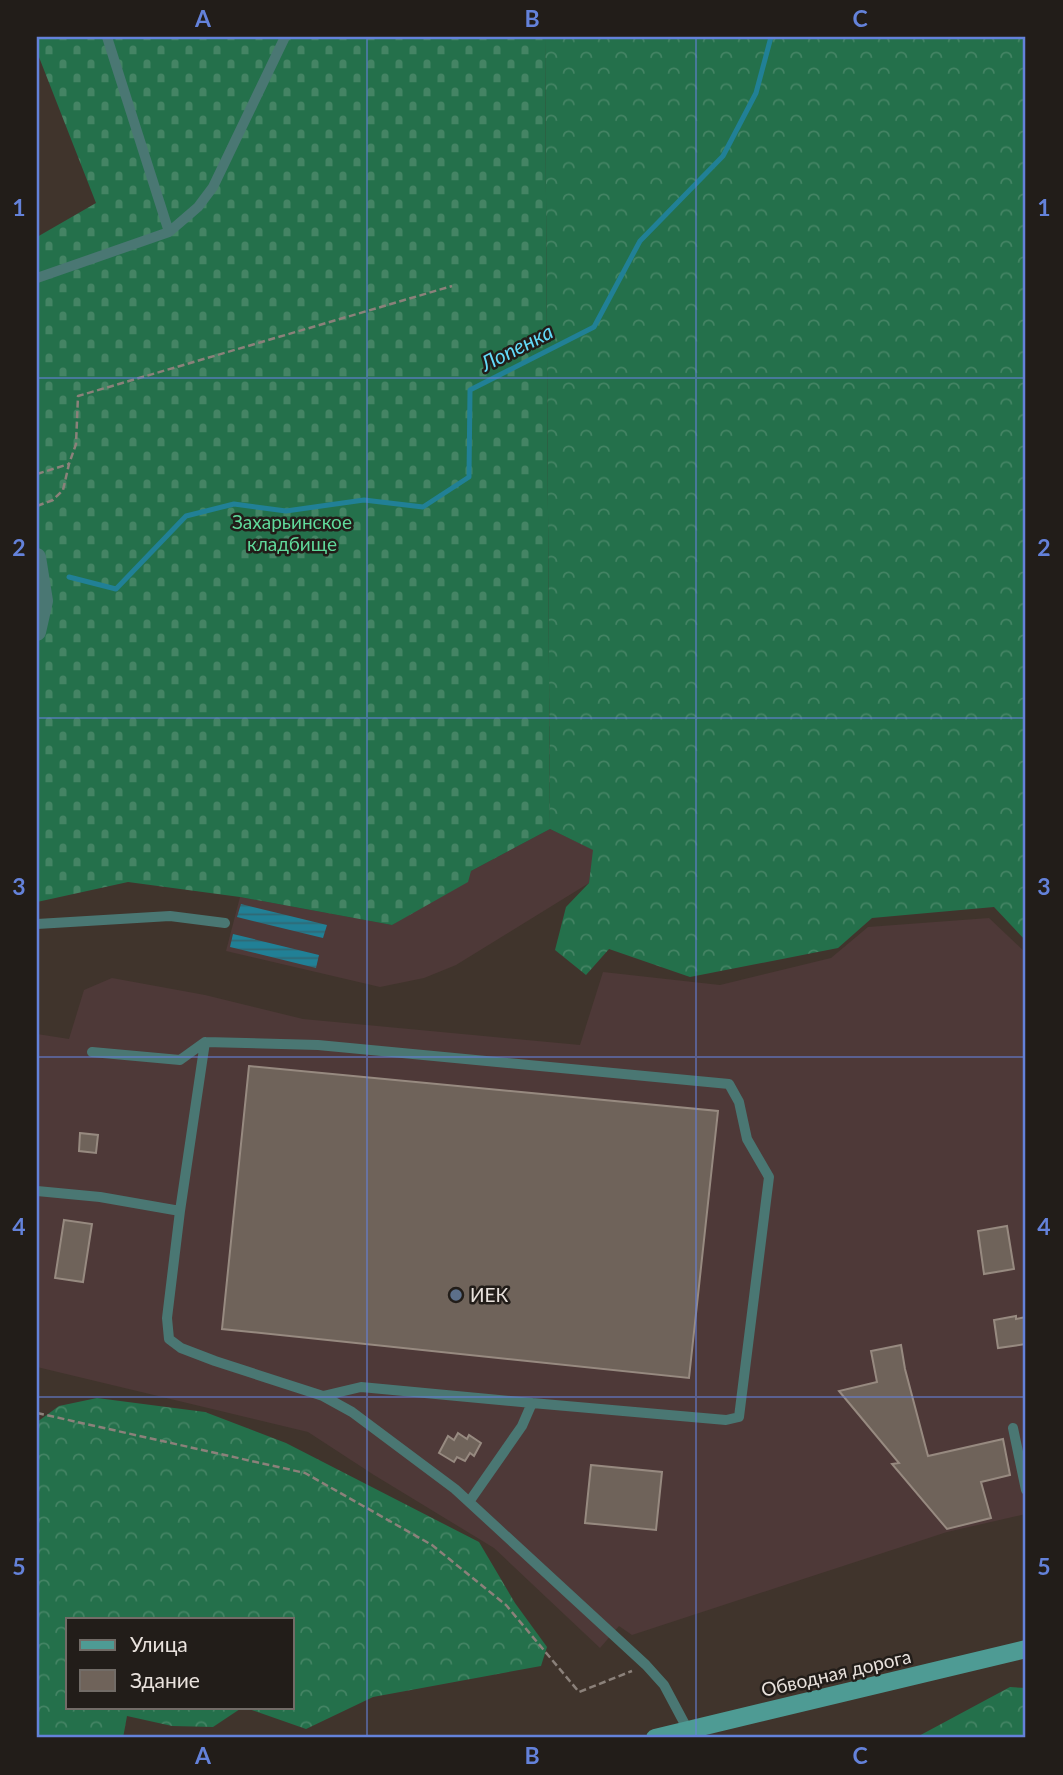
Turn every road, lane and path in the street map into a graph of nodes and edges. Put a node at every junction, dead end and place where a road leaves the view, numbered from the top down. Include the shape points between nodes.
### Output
1 (107, 37) edge
2 (285, 37) edge
3 (169, 232) junction
4 (37, 278) edge
5 (452, 286) dead end
6 (69, 464) junction
7 (37, 474) edge
8 (37, 506) edge
9 (37, 557) edge
10 (37, 632) edge
11 (225, 923) dead end
12 (37, 925) edge
13 (205, 1042) junction
14 (92, 1052) dead end
15 (37, 1191) edge
16 (180, 1211) junction
17 (323, 1396) junction
18 (532, 1402) junction
19 (37, 1413) edge
20 (1013, 1429) dead end
21 (1026, 1490) edge
22 (469, 1502) junction
23 (1026, 1649) edge
24 (646, 1665) junction
25 (692, 1734) edge
26 (655, 1738) edge

1 - 3 lane
2 - 3 lane via 213,187
3 - 4 lane
5 - 6 path via 78,396 76,444
6 - 7 path
6 - 8 path via 63,490
9 - 10 street via 44,601
11 - 12 lane via 170,916
13 - 14 lane via 180,1060
13 - 16 lane
13 - 18 lane via 318,1045 729,1084 739,1102 747,1139 769,1177 739,1417 726,1420
15 - 16 lane
16 - 17 lane via 167,1318 169,1339 215,1361
17 - 18 lane via 361,1387
17 - 22 lane via 352,1412
18 - 22 lane via 522,1426
19 - 24 path via 305,1473 432,1545 506,1605 579,1692
20 - 21 lane
22 - 24 lane
23 - 25 main road, Обводная дорога
24 - 25 lane via 664,1685
25 - 26 main road, Обводная дорога

